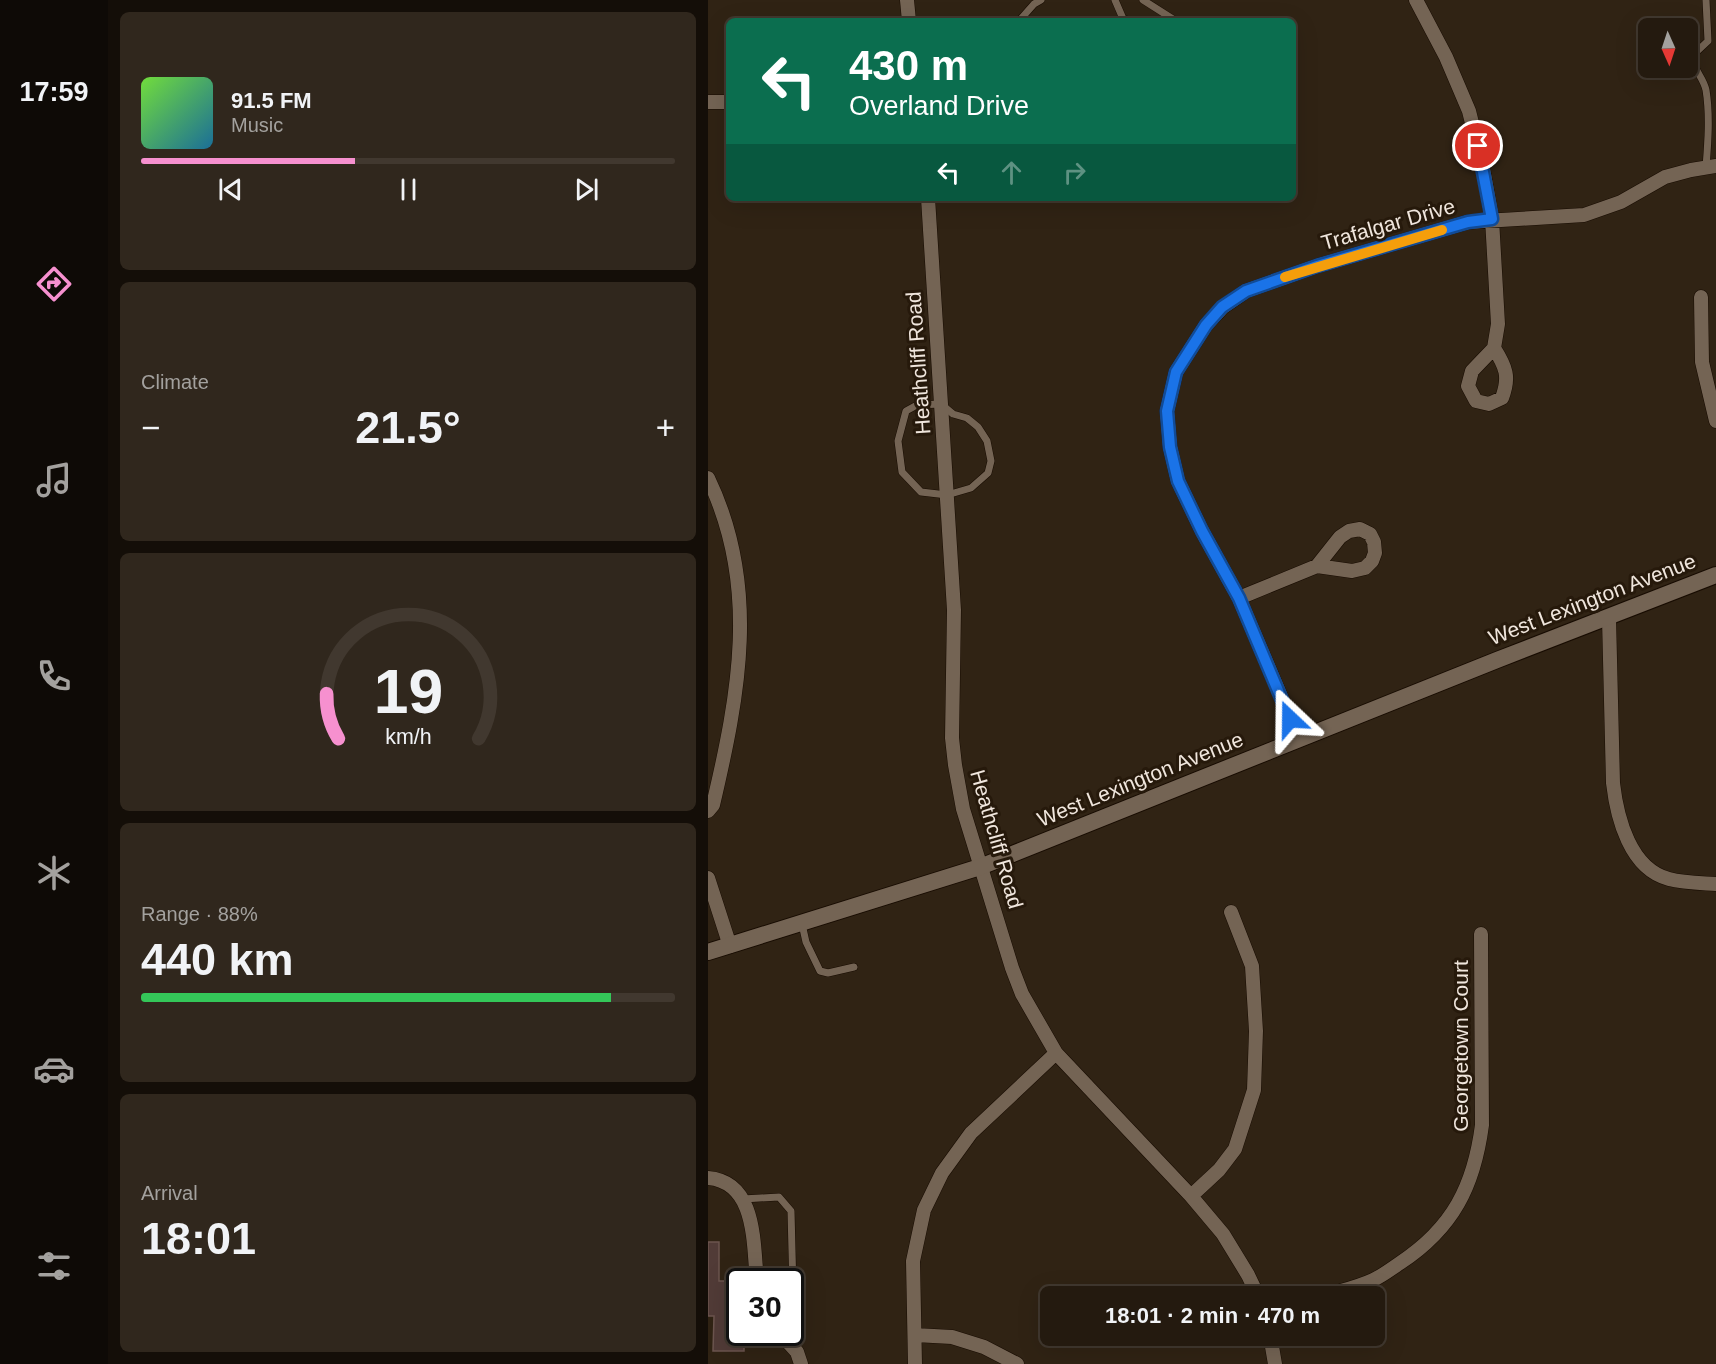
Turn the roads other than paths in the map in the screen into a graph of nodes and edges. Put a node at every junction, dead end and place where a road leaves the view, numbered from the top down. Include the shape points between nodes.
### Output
1 (907, 0) edge
2 (1041, 0) edge
3 (1115, 0) edge
4 (1143, 0) edge
5 (1416, 0) edge
6 (1706, 0) edge
7 (909, 18) edge
8 (1022, 18) edge
9 (1122, 18) edge
10 (1171, 18) edge
11 (708, 102) edge
12 (726, 102) edge
13 (1711, 166) edge
14 (928, 201) edge
15 (1492, 219) junction
16 (1701, 297) dead end
17 (1494, 348) dead end
18 (941, 404) junction
19 (1716, 421) edge
20 (708, 478) edge
21 (947, 495) junction
22 (1317, 566) dead end
23 (1716, 576) edge
24 (1239, 598) junction
25 (1609, 618) junction
26 (1299, 739) junction
27 (708, 811) edge
28 (980, 867) junction
29 (708, 878) edge
30 (1716, 884) edge
31 (1231, 912) dead end
32 (802, 924) junction
33 (1481, 934) dead end
34 (730, 946) junction
35 (708, 952) edge
36 (854, 968) dead end
37 (1056, 1053) junction
38 (708, 1178) edge
39 (1191, 1196) junction
40 (743, 1199) junction
41 (755, 1268) edge
42 (792, 1268) edge
43 (1253, 1286) edge
44 (1355, 1286) edge
45 (915, 1335) junction
46 (1272, 1346) edge
47 (794, 1348) edge
48 (801, 1364) edge
49 (915, 1364) edge
50 (1017, 1364) edge
51 (1275, 1364) edge

1 - 7 street
2 - 8 lane
3 - 9 lane
4 - 10 lane
5 - 15 street via 1469,111
6 - 13 lane via 1708,41 1693,55 1693,66 1706,88
11 - 12 street
13 - 15 street, Trafalgar Drive via 1665,177 1620,202 1584,215
14 - 18 street, Heathcliff Road
15 - 17 street via 1498,324
15 - 24 street, Trafalgar Drive via 1468,222 1259,285 1222,307 1206,325 1176,372 1167,411 1170,447 1178,481
16 - 19 street via 1702,362
18 - 21 street, Heathcliff Road
18 - 21 lane via 978,427 987,441 991,461 988,473 971,489
18 - 21 lane via 917,405 906,411 898,441 902,472 921,492
20 - 27 street via 732,542 741,633 727,741 713,806
21 - 28 street, Heathcliff Road via 954,610 952,738 963,809
22 - 24 street
23 - 25 street, West Lexington Avenue
24 - 26 street, Trafalgar Drive
25 - 26 street, West Lexington Avenue
25 - 30 street via 1612,783 1626,837 1653,872 1668,879
26 - 28 street, West Lexington Avenue
28 - 32 street, West Lexington Avenue
28 - 37 street, Heathcliff Road via 1011,968
29 - 34 street
31 - 39 street via 1252,966 1254,1090 1235,1149
32 - 34 street, West Lexington Avenue
32 - 36 lane via 820,971 828,974
33 - 44 street, Georgetown Court via 1482,1125 1478,1156 1466,1191 1440,1230 1413,1254 1373,1280
34 - 35 street, West Lexington Avenue
37 - 39 street, Heathcliff Road
37 - 45 street via 971,1132 942,1173 924,1210 913,1261
38 - 40 street via 731,1185
39 - 43 street, Heathcliff Road via 1222,1234
40 - 41 street
40 - 42 lane via 779,1197 791,1211
45 - 49 street
45 - 50 street via 952,1336
46 - 51 street
47 - 48 street

